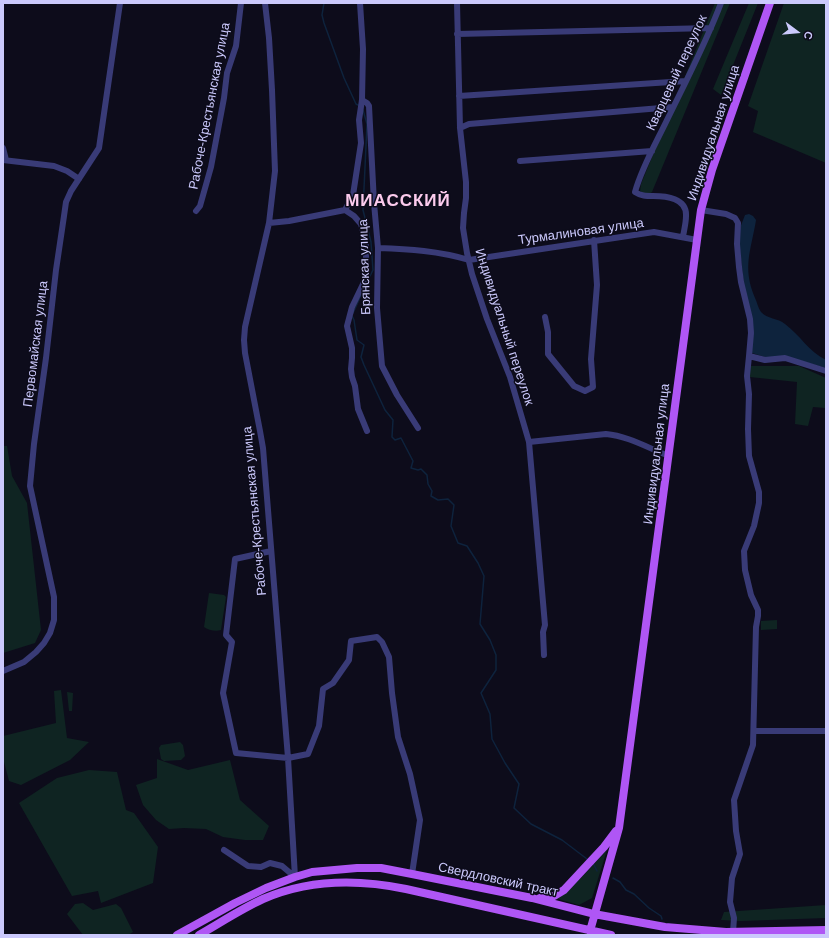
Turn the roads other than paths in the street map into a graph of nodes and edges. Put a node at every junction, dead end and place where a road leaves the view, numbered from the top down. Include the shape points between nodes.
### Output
1 (120, 3) edge
2 (241, 3) edge
3 (265, 3) edge
4 (360, 3) edge
5 (457, 3) edge
6 (721, 3) edge
7 (770, 3) edge
8 (712, 28) junction
9 (457, 34) junction
10 (686, 81) junction
11 (459, 96) junction
12 (362, 100) junction
13 (674, 108) junction
14 (460, 128) junction
15 (3, 148) edge
16 (652, 151) junction
17 (4, 160) edge
18 (520, 161) dead end
19 (79, 179) junction
20 (345, 210) junction
21 (701, 210) junction
22 (196, 211) dead end
23 (269, 223) junction
24 (683, 237) junction
25 (594, 240) junction
26 (697, 240) junction
27 (378, 248) junction
28 (469, 260) junction
29 (545, 317) dead end
30 (749, 356) junction
31 (826, 371) edge
32 (418, 428) dead end
33 (367, 431) dead end
34 (529, 442) junction
35 (669, 456) junction
36 (271, 552) junction
37 (544, 655) dead end
38 (3, 670) edge
39 (754, 730) junction
40 (826, 731) edge
41 (288, 758) junction
42 (619, 828) junction
43 (224, 850) dead end
44 (412, 874) junction
45 (295, 877) junction
46 (532, 898) junction
47 (594, 914) junction
48 (826, 930) edge
49 (590, 931) junction
50 (733, 932) junction
51 (177, 935) edge
52 (199, 935) edge
53 (611, 935) edge

1 - 19 street, Первомайская улица via 99,148
2 - 22 street, Рабоче-Крестьянская улица via 236,46 227,73 211,167 200,206
3 - 23 street, Рабоче-Крестьянская улица via 275,148
4 - 12 street, Брянская улица via 363,49
5 - 9 street, Индивидуальный переулок
6 - 8 street, Кварцевый переулок
7 - 21 main road, Индивидуальная улица via 712,170
8 - 9 street
8 - 10 street, Кварцевый переулок
9 - 11 street, Индивидуальный переулок
10 - 11 street
10 - 13 street, Кварцевый переулок
11 - 14 street, Индивидуальный переулок
12 - 20 street, Брянская улица via 359,120 361,143 353,195
12 - 27 street, Брянская улица via 369,106
13 - 14 street via 468,124
13 - 16 street, Кварцевый переулок
14 - 28 street, Индивидуальный переулок via 466,182 463,228
15 - 17 street
16 - 18 street, Кварцевый переулок
16 - 24 street, Кварцевый переулок via 635,192 640,196 667,196 685,207
17 - 19 street via 54,166
19 - 38 street, Первомайская улица via 66,202 30,486 54,597 54,620 50,633 36,652 24,662
20 - 23 street
20 - 33 street, Брянская улица via 361,224 366,242 364,282 352,307 347,326 352,348 351,369 358,409
21 - 26 main road, Индивидуальная улица
21 - 30 street via 726,214 735,218 738,223 739,267 750,319
23 - 36 street, Рабоче-Крестьянская улица via 244,340 260,431
24 - 25 street, Турмалиновая улица via 654,232
24 - 26 street, Турмалиновая улица
25 - 28 street, Турмалиновая улица
25 - 29 street via 597,285 591,359 593,387 585,391 574,386 548,354
26 - 35 main road, Индивидуальная улица
27 - 28 street via 415,249
27 - 32 street, Брянская улица via 377,308 382,366
28 - 34 street, Индивидуальный переулок via 487,319 510,377
30 - 31 street via 765,360 785,358
30 - 39 street via 749,456 760,492 754,526 744,551 744,570 758,616 753,695
34 - 35 street via 613,435 630,439
34 - 37 street, Индивидуальный переулок via 545,625
35 - 42 main road, Индивидуальная улица
36 - 41 street, Рабоче-Крестьянская улица
36 - 41 street via 235,559 226,635 232,642 223,694 236,753
39 - 40 street
39 - 50 street via 751,753 734,800 740,854 732,878 730,902 734,918
41 - 44 street via 308,754 319,726 323,689 333,683 349,660 351,641 377,637 389,657 398,737 410,774 420,820
41 - 45 street, Рабоче-Крестьянская улица
42 - 46 main road via 564,890 554,896
42 - 47 main road, Индивидуальная улица
43 - 45 street via 248,866 261,867 270,863 282,866
44 - 45 main road, Свердловский тракт via 381,868 357,868 312,872
44 - 46 main road, Свердловский тракт
45 - 51 main road, Свердловский тракт via 235,903
46 - 47 main road, Свердловский тракт
47 - 49 main road, Индивидуальная улица
47 - 50 main road, Свердловский тракт via 665,927
48 - 50 main road, Свердловский тракт
49 - 52 main road via 385,885 335,882 299,888 263,899
49 - 53 main road

